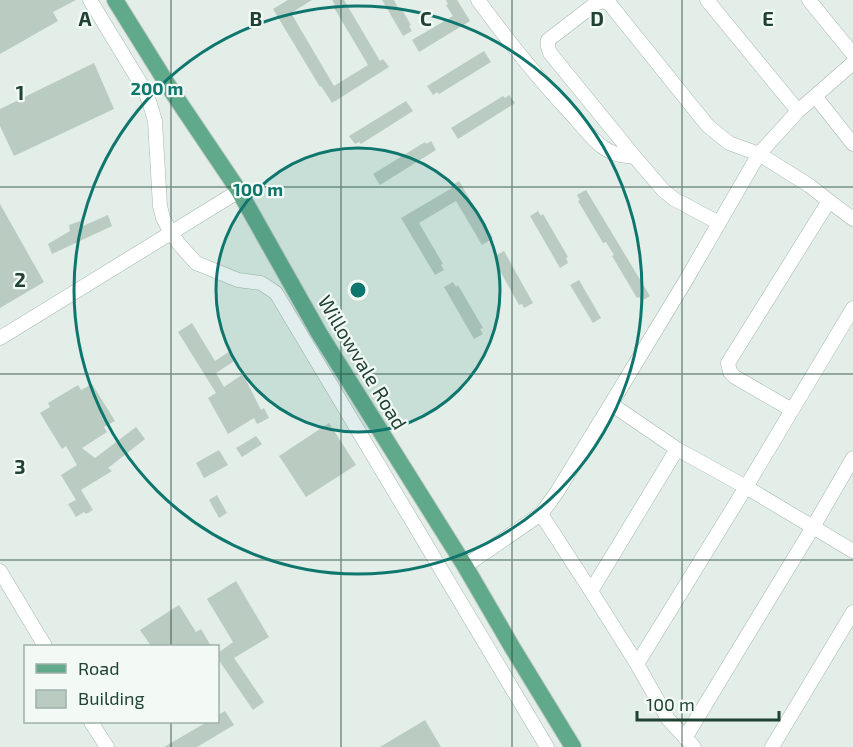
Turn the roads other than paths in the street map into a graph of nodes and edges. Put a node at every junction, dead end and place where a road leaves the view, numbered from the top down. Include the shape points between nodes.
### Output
1 (90, 0) edge
2 (115, 0) edge
3 (478, 0) edge
4 (707, 0) edge
5 (809, 0) edge
6 (853, 54) edge
7 (853, 63) edge
8 (815, 96) junction
9 (798, 111) junction
10 (853, 144) edge
11 (759, 154) junction
12 (634, 156) junction
13 (238, 191) junction
14 (829, 201) junction
15 (853, 219) edge
16 (719, 224) junction
17 (171, 233) junction
18 (853, 308) edge
19 (0, 338) edge
20 (611, 404) junction
21 (792, 410) junction
22 (677, 449) junction
23 (853, 458) edge
24 (746, 487) junction
25 (541, 514) junction
26 (813, 527) junction
27 (853, 551) edge
28 (465, 566) junction
29 (0, 572) edge
30 (591, 591) junction
31 (6, 595) edge
32 (853, 612) edge
33 (44, 645) edge
34 (637, 664) junction
35 (92, 723) edge
36 (689, 743) edge
37 (107, 747) edge
38 (547, 747) edge
39 (573, 747) edge
40 (772, 747) edge

1 - 17 street via 150,105 155,121 160,206
2 - 13 main road, Willowvale Road
3 - 12 street via 593,139 615,154
4 - 9 street
5 - 6 street
7 - 8 street
8 - 9 street
8 - 10 street
9 - 11 street
11 - 12 street via 729,143 708,126 609,3 598,2 548,40 548,47
11 - 14 street
11 - 16 street
12 - 16 street via 669,195
13 - 17 street
13 - 28 main road, Willowvale Road via 319,333
14 - 15 street
14 - 21 street via 728,363 735,377
16 - 20 street
17 - 19 street
17 - 38 street via 196,263 261,283 276,293
18 - 21 street
20 - 22 street
20 - 25 street
21 - 24 street
22 - 24 street
22 - 30 street
23 - 26 street
24 - 26 street
24 - 34 street
25 - 28 street
25 - 30 street
26 - 27 street
26 - 36 street
28 - 39 main road, Willowvale Road
29 - 31 street
30 - 34 street
31 - 33 street
32 - 40 street
34 - 36 street via 668,719
35 - 37 street

